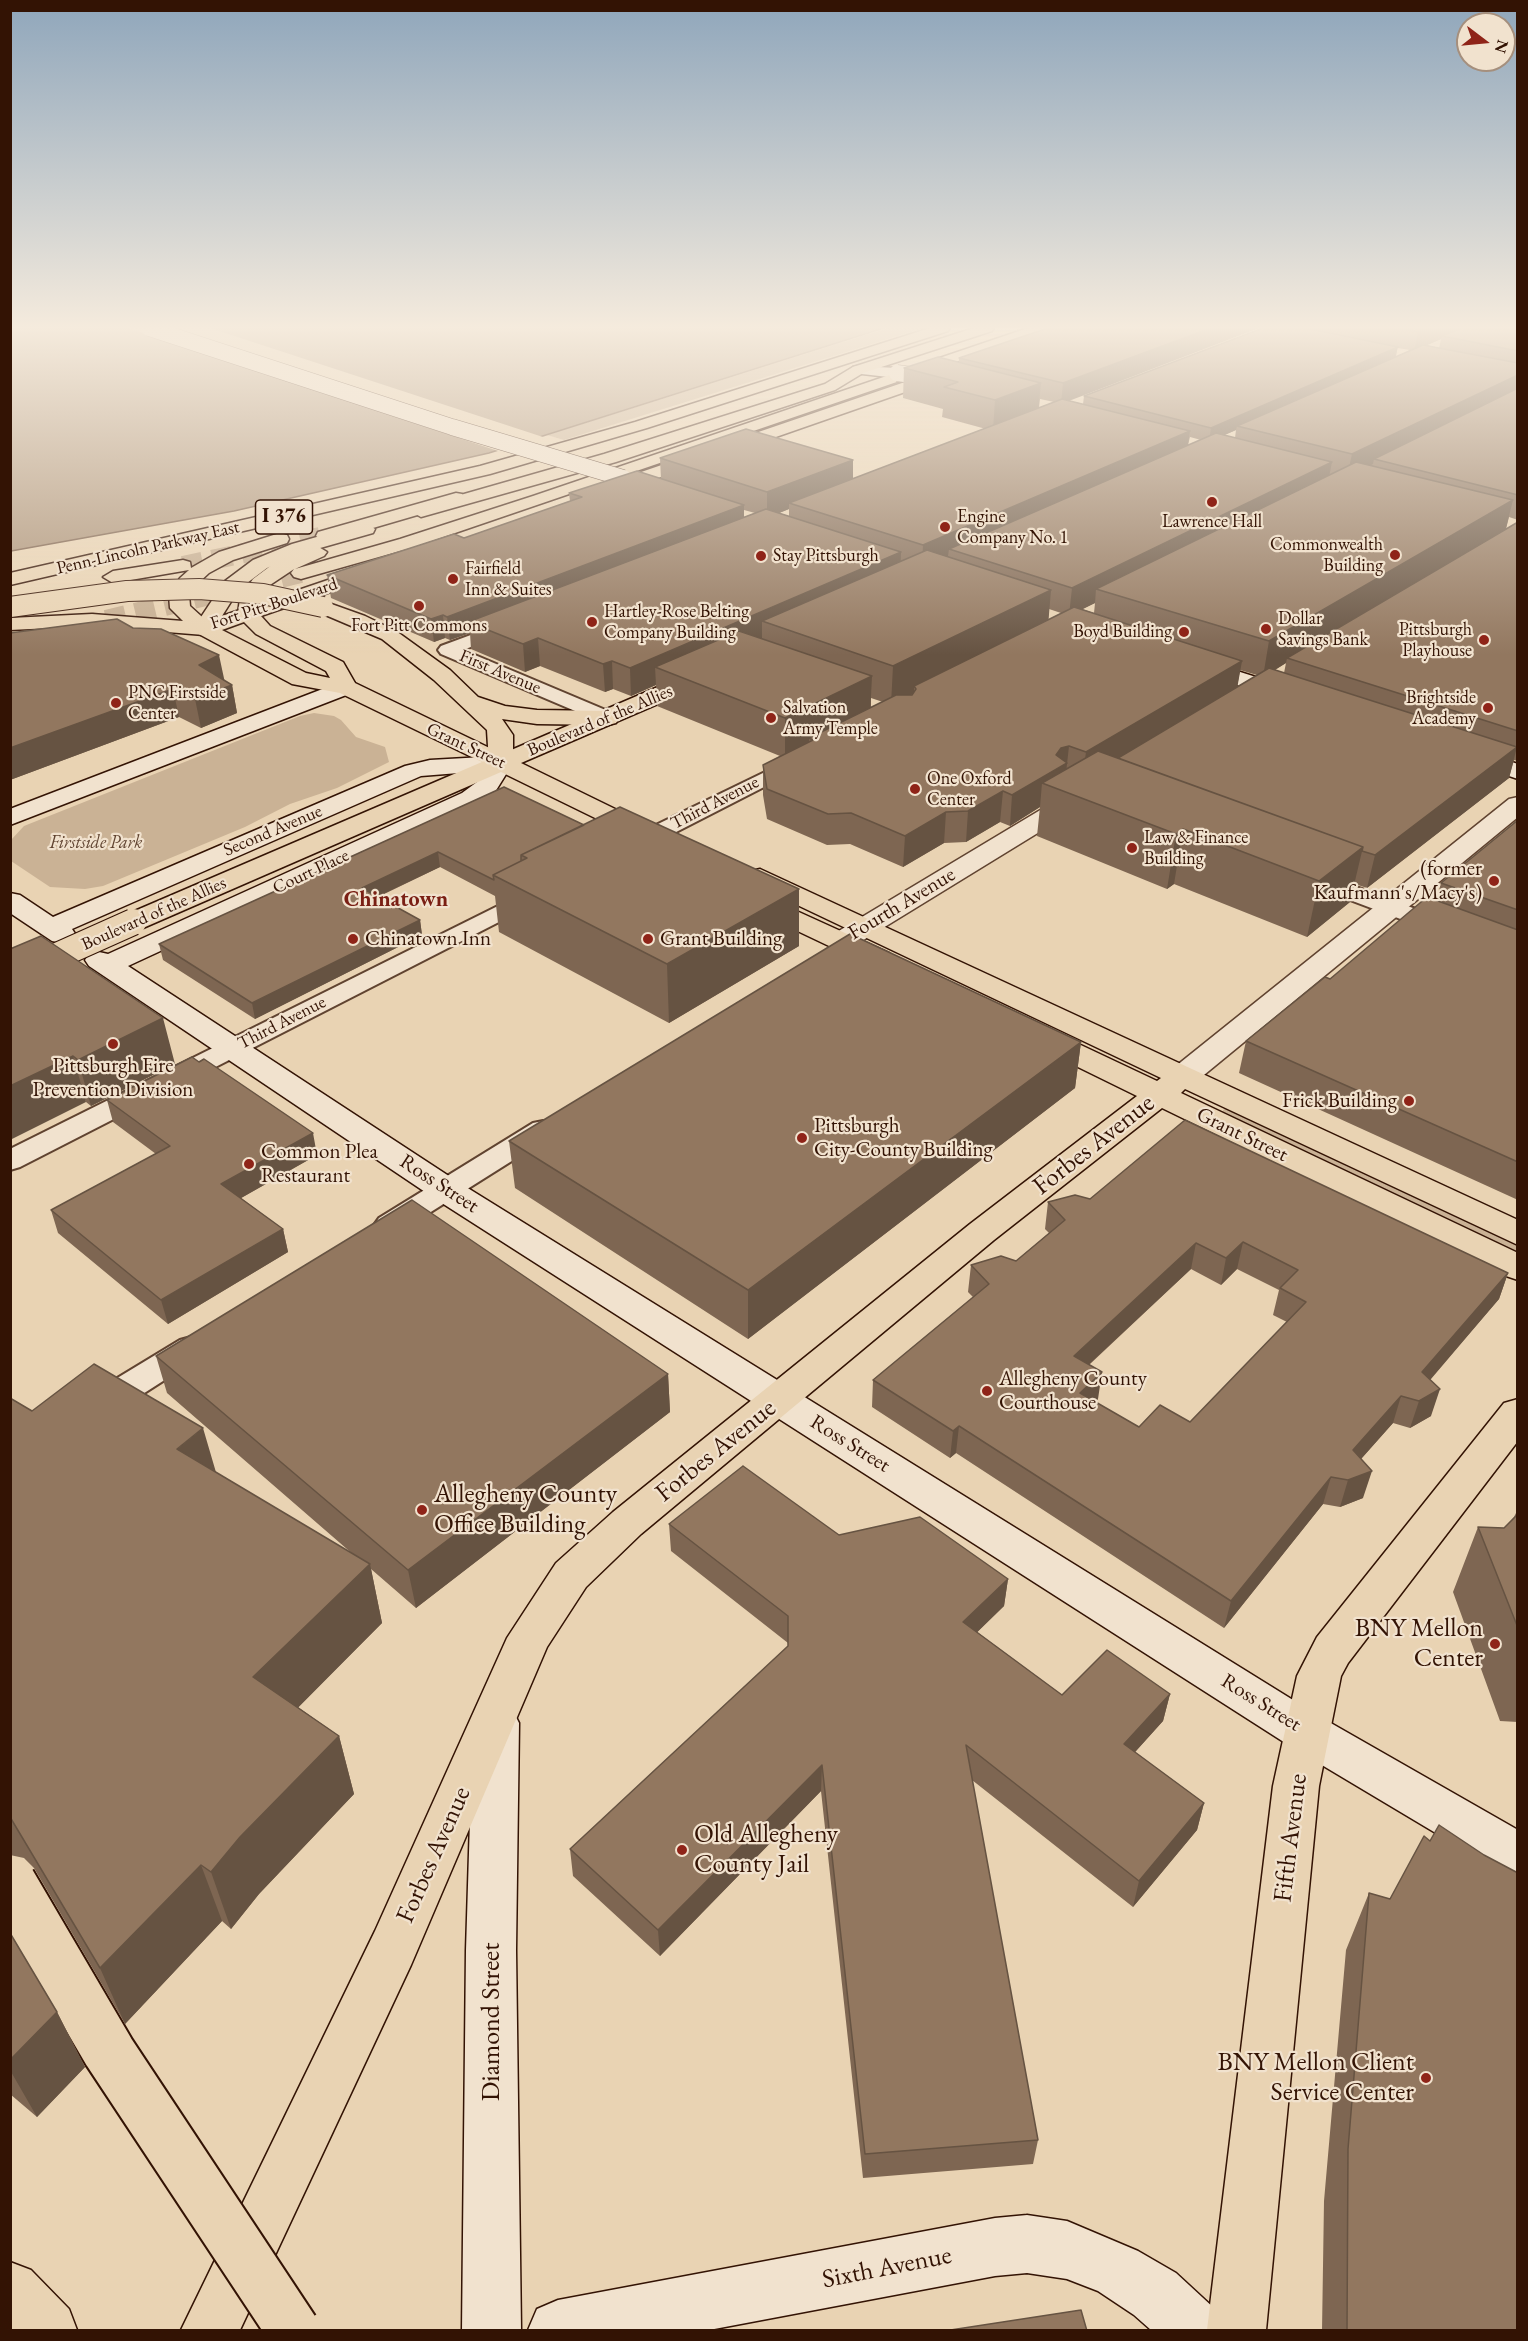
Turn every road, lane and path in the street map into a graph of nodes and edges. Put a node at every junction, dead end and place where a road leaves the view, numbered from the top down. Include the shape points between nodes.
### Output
1 (485, 437) edge
2 (513, 437) edge
3 (599, 437) edge
4 (645, 437) edge
5 (671, 437) edge
6 (717, 437) edge
7 (719, 437) edge
8 (751, 437) edge
9 (536, 456) junction
10 (583, 465) junction
11 (628, 480) junction
12 (664, 491) edge
13 (328, 537) junction
14 (183, 566) tunnel mouth
15 (301, 573) tunnel mouth
16 (10, 579) edge
17 (10, 595) edge
18 (10, 607) edge
19 (248, 614) junction
20 (525, 620) edge
21 (10, 624) edge
22 (204, 629) junction
23 (49, 633) tunnel mouth
24 (10, 643) edge
25 (1173, 657) edge
26 (717, 670) edge
27 (1286, 671) edge
28 (1262, 686) junction
29 (346, 687) junction
30 (1239, 700) edge
31 (1305, 700) edge
32 (470, 702) junction
33 (608, 718) junction
34 (1450, 749) edge
35 (819, 751) edge
36 (501, 763) junction
37 (1518, 772) edge
38 (1085, 790) edge
39 (1518, 804) edge
40 (10, 818) edge
41 (655, 845) junction
42 (694, 846) edge
43 (614, 855) edge
44 (1303, 874) edge
45 (735, 878) edge
46 (555, 885) edge
47 (10, 901) edge
48 (1390, 908) junction
49 (854, 934) junction
50 (1464, 936) edge
51 (815, 958) edge
52 (103, 963) joint
53 (10, 977) edge
54 (233, 1048) junction
55 (1170, 1086) junction
56 (566, 1115) edge
57 (10, 1161) edge
58 (446, 1190) junction
59 (1518, 1234) edge
60 (362, 1242) edge
61 (1518, 1268) edge
62 (220, 1330) edge
63 (778, 1399) junction
64 (1518, 1413) edge
65 (76, 1421) edge
66 (496, 1714) junction
67 (1306, 1732) junction
68 (1518, 1856) edge
69 (10, 1882) edge
70 (10, 2291) edge
71 (48, 2331) edge
72 (210, 2331) edge
73 (293, 2331) edge
74 (490, 2331) edge
75 (558, 2331) edge
76 (1194, 2331) edge
77 (1236, 2331) edge

1 - 10 main road, bridge
2 - 10 main road, bridge
3 - 9 main road, Penn-Lincoln Parkway East / I 376
4 - 13 main road
5 - 10 main road, Fort Pitt Boulevard
6 - 19 main road via 306,556 260,583 250,598
7 - 15 main road via 455,528
8 - 11 main road, Fort Pitt Boulevard
9 - 16 main road, Penn-Lincoln Parkway East / I 376
9 - 22 main road via 393,505 246,548 213,562 187,582 179,595 180,608
10 - 11 main road, bridge
10 - 13 main road, Fort Pitt Boulevard
11 - 12 main road
11 - 19 main road, Fort Pitt Boulevard
13 - 22 main road, Fort Pitt Boulevard via 249,570 225,593
14 - 17 main road
18 - 32 main road, bridge via 127,591 199,589 262,594 323,607 389,635 423,659
19 - 22 main road, Fort Pitt Boulevard
19 - 29 main road, Grant Street via 263,630 335,667
20 - 33 street, First Avenue via 447,650
21 - 22 main road via 92,620
22 - 29 main road, Grant Street via 300,679
23 - 24 main road
25 - 28 main road
26 - 33 main road, Boulevard of the Allies
27 - 28 street
28 - 30 main road
28 - 31 main road
29 - 36 main road, Grant Street
29 - 40 main road
32 - 33 main road via 537,717
32 - 36 main road via 497,727 501,735
33 - 36 main road, Boulevard of the Allies
34 - 37 main road
35 - 41 street, Third Avenue
36 - 41 main road, Grant Street
36 - 47 main road, Second Avenue via 413,771 57,931
36 - 52 main road, Court Place via 486,787 471,798
36 - 53 main road, Boulevard of the Allies, bridge
38 - 49 main road, Fourth Avenue
39 - 48 main road, Forbes Avenue
41 - 42 main road, Grant Street
41 - 43 street, Third Avenue
44 - 48 street
45 - 49 main road, Grant Street
46 - 54 street, Third Avenue
48 - 50 street
48 - 55 main road, Forbes Avenue
49 - 51 street, Fourth Avenue
49 - 55 main road, Grant Street
52 - 54 main road, Ross Street
54 - 57 street, Third Avenue
54 - 58 main road, Ross Street
55 - 59 main road, Grant Street
55 - 61 main road, Grant Street
55 - 63 main road, Forbes Avenue via 982,1232
56 - 58 street
58 - 60 street
58 - 63 main road, Ross Street
62 - 65 street
63 - 66 main road, Forbes Avenue via 627,1523 571,1575 529,1638
63 - 67 main road, Ross Street
64 - 67 main road, Fifth Avenue via 1332,1650 1319,1676
66 - 72 main road, Forbes Avenue via 393,1947
66 - 74 main road, Diamond Street
67 - 68 main road, Ross Street
67 - 77 main road, Fifth Avenue via 1296,1786
69 - 73 main road, bridge via 109,2052
70 - 71 main road
75 - 76 main road, Sixth Avenue via 995,2247 1028,2244 1067,2250 1118,2271 1155,2294

